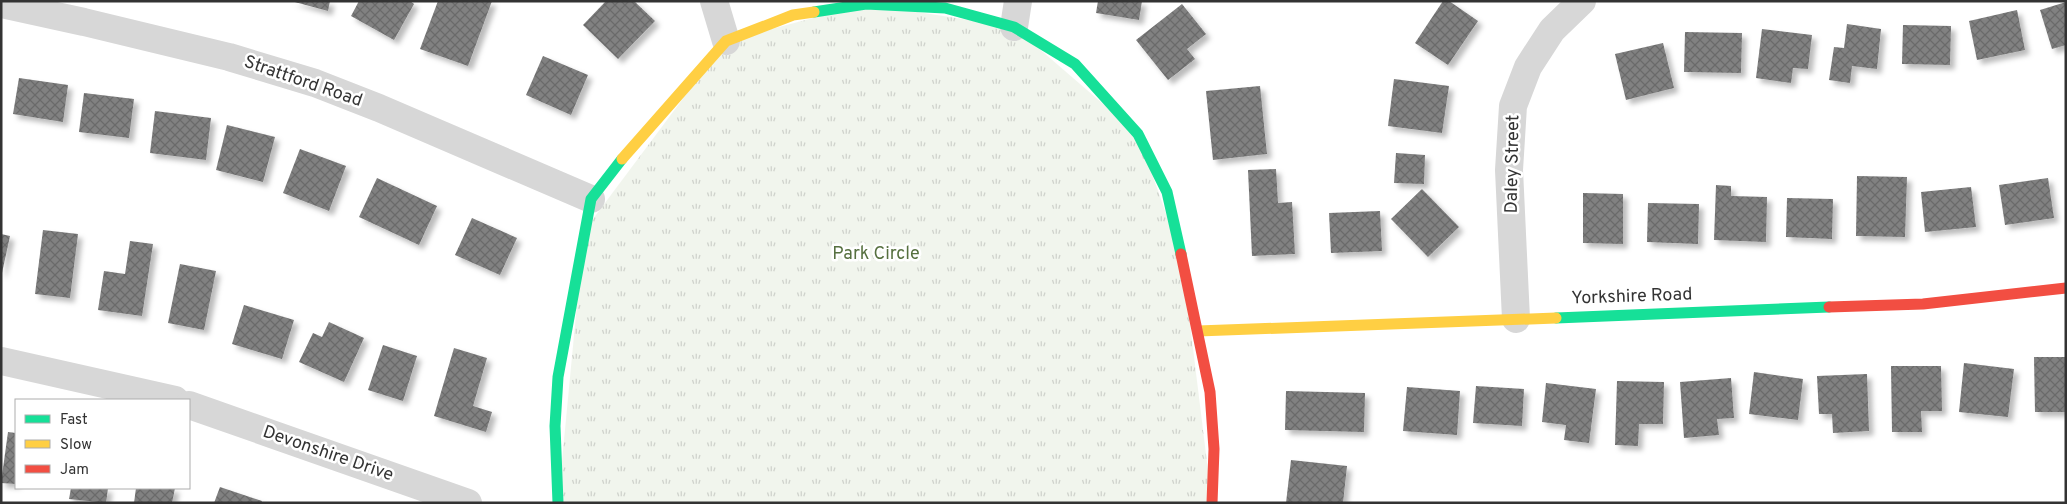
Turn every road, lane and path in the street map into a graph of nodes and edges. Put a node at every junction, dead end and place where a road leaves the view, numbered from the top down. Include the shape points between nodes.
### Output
1 (714, 1) edge
2 (1582, 1) edge
3 (1, 4) edge
4 (1016, 14) edge
5 (726, 41) junction
6 (592, 199) junction
7 (2066, 288) edge
8 (1516, 319) junction
9 (1198, 331) junction
10 (1, 361) edge
11 (170, 399) edge
12 (190, 405) edge
13 (468, 503) edge
14 (558, 503) edge
15 (1212, 503) edge

1 - 5 street
2 - 8 street, Daley Street via 1552,30 1528,66 1513,106 1509,170
3 - 6 street, Strattford Road via 229,57 315,83
4 - 5 street via 866,4 793,15
4 - 9 street via 1075,64 1138,134 1166,192
5 - 6 street via 634,143
6 - 14 street via 558,377 555,426
7 - 8 street, Yorkshire Road via 1924,304
8 - 9 street, Yorkshire Road
9 - 15 street via 1210,392 1214,448
10 - 11 street
12 - 13 street, Devonshire Drive

